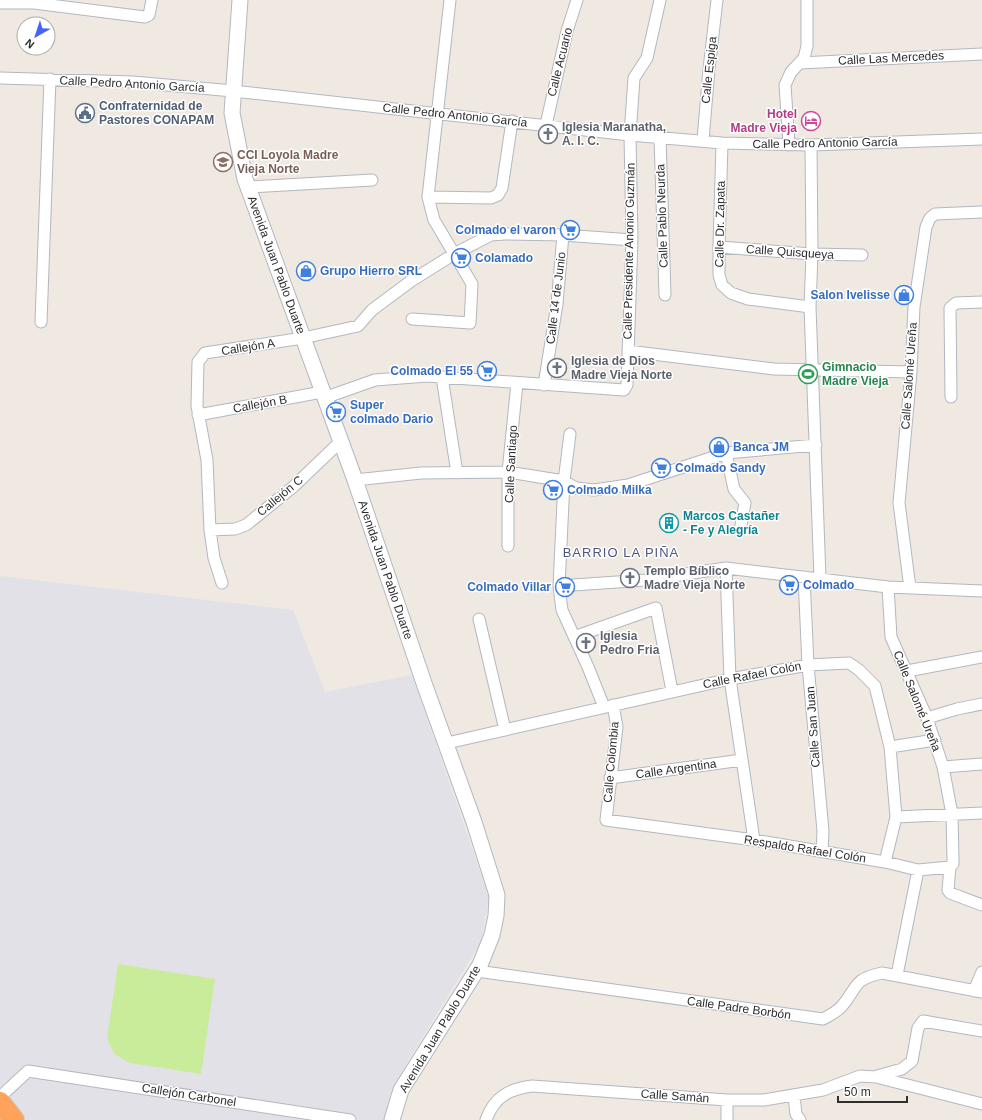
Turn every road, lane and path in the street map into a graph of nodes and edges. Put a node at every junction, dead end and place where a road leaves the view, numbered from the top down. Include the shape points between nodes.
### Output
1 (152, 0) edge
2 (240, 0) edge
3 (450, 0) edge
4 (577, 0) edge
5 (660, 0) edge
6 (718, 0) edge
7 (807, 0) edge
8 (34, 2) edge
9 (0, 3) edge
10 (94, 5) edge
11 (982, 54) edge
12 (800, 63) junction
13 (0, 78) edge
14 (50, 80) junction
15 (233, 91) junction
16 (437, 113) junction
17 (512, 121) junction
18 (546, 125) junction
19 (630, 135) junction
20 (660, 137) junction
21 (982, 139) edge
22 (703, 140) junction
23 (722, 142) junction
24 (789, 145) junction
25 (811, 145) junction
26 (372, 180) dead end
27 (248, 187) junction
28 (428, 197) junction
29 (982, 212) edge
30 (563, 235) junction
31 (632, 240) junction
32 (719, 247) junction
33 (454, 254) junction
34 (812, 254) junction
35 (862, 255) dead end
36 (665, 295) dead end
37 (982, 302) edge
38 (810, 307) junction
39 (412, 319) dead end
40 (41, 322) dead end
41 (303, 338) junction
42 (628, 351) junction
43 (812, 370) junction
44 (911, 372) junction
45 (442, 377) junction
46 (517, 383) junction
47 (544, 385) junction
48 (624, 390) joint
49 (323, 395) junction
50 (950, 397) dead end
51 (198, 415) junction
52 (570, 434) dead end
53 (341, 441) junction
54 (816, 444) junction
55 (726, 453) junction
56 (508, 472) junction
57 (457, 473) junction
58 (355, 480) junction
59 (564, 481) junction
60 (210, 530) junction
61 (740, 531) dead end
62 (508, 546) dead end
63 (726, 568) junction
64 (804, 577) junction
65 (820, 578) junction
66 (222, 583) dead end
67 (559, 586) junction
68 (888, 587) junction
69 (910, 588) junction
70 (982, 591) edge
71 (479, 619) dead end
72 (574, 637) junction
73 (982, 657) edge
74 (808, 665) junction
75 (907, 671) junction
76 (730, 678) junction
77 (672, 691) junction
78 (982, 704) edge
79 (609, 706) junction
80 (927, 718) junction
81 (505, 730) junction
82 (935, 740) junction
83 (447, 743) junction
84 (890, 748) junction
85 (742, 760) junction
86 (982, 764) edge
87 (943, 767) junction
88 (610, 778) junction
89 (982, 813) edge
90 (952, 814) junction
91 (896, 817) junction
92 (606, 820) joint
93 (754, 840) junction
94 (822, 852) junction
95 (885, 862) junction
96 (950, 867) junction
97 (918, 870) junction
98 (982, 905) edge
99 (477, 971) junction
100 (982, 972) edge
101 (896, 975) junction
102 (978, 991) edge
103 (982, 1031) edge
104 (876, 1076) junction
105 (794, 1096) junction
106 (0, 1097) edge
107 (727, 1100) junction
108 (0, 1102) edge
109 (982, 1104) edge
110 (14, 1120) edge
111 (350, 1120) edge
112 (392, 1120) edge
113 (486, 1120) edge
114 (727, 1120) edge
115 (800, 1120) edge

1 - 10 street via 149,15 145,17
2 - 15 main road, Avenida Juan Pablo Duarte
3 - 16 street
4 - 18 street, Calle Acuario via 567,31
5 - 19 street, Calle Presidente Anonio Guzmán via 647,58 634,76
6 - 22 street, Calle Espiga
7 - 12 street via 807,46
8 - 9 street
8 - 10 street
11 - 12 street, Calle Las Mercedes
12 - 24 street via 791,72 785,85
13 - 14 street, Calle Pedro Antonio García
14 - 15 street, Calle Pedro Antonio García via 133,82
14 - 40 street
15 - 16 street, Calle Pedro Antonio García
15 - 27 main road, Avenida Juan Pablo Duarte via 232,113
16 - 17 street, Calle Pedro Antonio García
16 - 28 street
17 - 18 street, Calle Pedro Antonio García
17 - 28 street via 502,188 498,195 491,198
18 - 19 street, Calle Pedro Antonio García
19 - 20 street, Calle Pedro Antonio García
19 - 31 street, Calle Presidente Anonio Guzmán
20 - 22 street, Calle Pedro Antonio García
20 - 36 street, Calle Pablo Neurda
21 - 25 street, Calle Pedro Antonio García
22 - 23 street, Calle Pedro Antonio García
23 - 24 street, Calle Pedro Antonio García
23 - 32 street, Calle Dr. Zapata
24 - 25 street, Calle Pedro Antonio García
25 - 34 street
26 - 27 street
27 - 41 main road, Avenida Juan Pablo Duarte
28 - 33 street via 434,220
29 - 44 street, Calle Salomé Ureña via 938,213 928,222 914,307
30 - 31 street, Callejón A
30 - 33 street, Callejón A via 491,235
30 - 47 street, Calle 14 de Junio via 557,304
31 - 42 street, Calle Presidente Anonio Guzmán
32 - 34 street, Calle Quisqueya
32 - 38 street, Calle Dr. Zapata via 720,282 727,290 748,299
33 - 39 street via 472,284 470,323
33 - 41 street, Callejón A via 372,310 358,326
34 - 35 street, Calle Quisqueya
34 - 38 street
37 - 50 street via 956,303 950,308
38 - 43 street
41 - 49 main road, Avenida Juan Pablo Duarte
41 - 51 street, Callejón A via 205,353 198,362
42 - 43 street via 774,369
42 - 48 street, Calle Presidente Anonio Guzmán
43 - 44 street
43 - 54 street
44 - 69 street, Calle Salomé Ureña via 899,503
45 - 46 street, Callejón B
45 - 49 street, Callejón B via 375,380
45 - 57 street
46 - 47 street, Callejón B
46 - 56 street, Calle Santiago
47 - 48 street, Callejón B
49 - 51 street, Callejón B
49 - 53 main road, Avenida Juan Pablo Duarte
51 - 60 street via 207,460
52 - 59 street, Calle Colombia
53 - 58 main road, Avenida Juan Pablo Duarte
53 - 60 street, Callejón C via 293,487 246,525
54 - 55 street
54 - 65 street
55 - 59 street via 639,486 594,490 576,488
55 - 61 street via 734,489 745,503
56 - 57 street
56 - 59 street
56 - 62 street, Calle Santiago
57 - 58 street via 421,473
58 - 83 main road, Avenida Juan Pablo Duarte
59 - 67 street, Calle Colombia
60 - 66 street via 214,558
63 - 64 street
63 - 67 street via 646,580
63 - 76 street
64 - 65 street
64 - 74 street, Calle San Juan
65 - 68 street
67 - 72 street, Calle Colombia via 562,610
68 - 69 street
68 - 75 street, Calle Salomé Ureña via 891,638
69 - 70 street
71 - 81 street
72 - 77 street via 656,608
72 - 79 street, Calle Colombia
73 - 75 street
74 - 76 street, Calle Rafael Colón
74 - 84 street, Calle Rafael Colón via 849,663 860,670 875,686
74 - 94 street, Calle San Juan via 823,831
75 - 80 street, Calle Salomé Ureña
76 - 77 street, Calle Rafael Colón
76 - 85 street
77 - 79 street, Calle Rafael Colón
78 - 80 street
79 - 81 street, Calle Rafael Colón
79 - 88 street, Calle Colombia via 617,727
80 - 82 street, Calle Salomé Ureña
81 - 83 street, Calle Rafael Colón
82 - 84 street
82 - 87 street, Calle Salomé Ureña
83 - 99 main road, Avenida Juan Pablo Duarte via 497,895 492,935
84 - 91 street, Calle Rafael Colón
85 - 88 street, Calle Argentina
85 - 93 street
86 - 87 street
87 - 90 street, Calle Salomé Ureña
88 - 92 street, Calle Colombia
89 - 90 street
90 - 91 street
90 - 96 street via 953,864
91 - 95 street, Calle Rafael Colón
92 - 93 street, Respaldo Rafael Colón
93 - 94 street, Respaldo Rafael Colón
94 - 95 street, Respaldo Rafael Colón
95 - 97 street, Respaldo Rafael Colón
96 - 97 street, Respaldo Rafael Colón
96 - 98 street via 950,893
97 - 101 street
99 - 101 street, Calle Padre Borbón via 823,1019 835,1013 854,986 867,976 882,973
99 - 112 main road, Avenida Juan Pablo Duarte via 401,1090
100 - 102 street
101 - 102 street, Calle Padre Borbón
103 - 104 street via 923,1021 918,1028 912,1061 902,1069
104 - 105 street, Calle Samán via 860,1076 823,1090
104 - 109 street
105 - 107 street, Calle Samán via 764,1100
105 - 115 street via 796,1114
106 - 111 street, Callejón Carbonel via 28,1071
107 - 113 street, Calle Samán via 532,1086 515,1088 507,1092
107 - 114 street
108 - 110 highway

